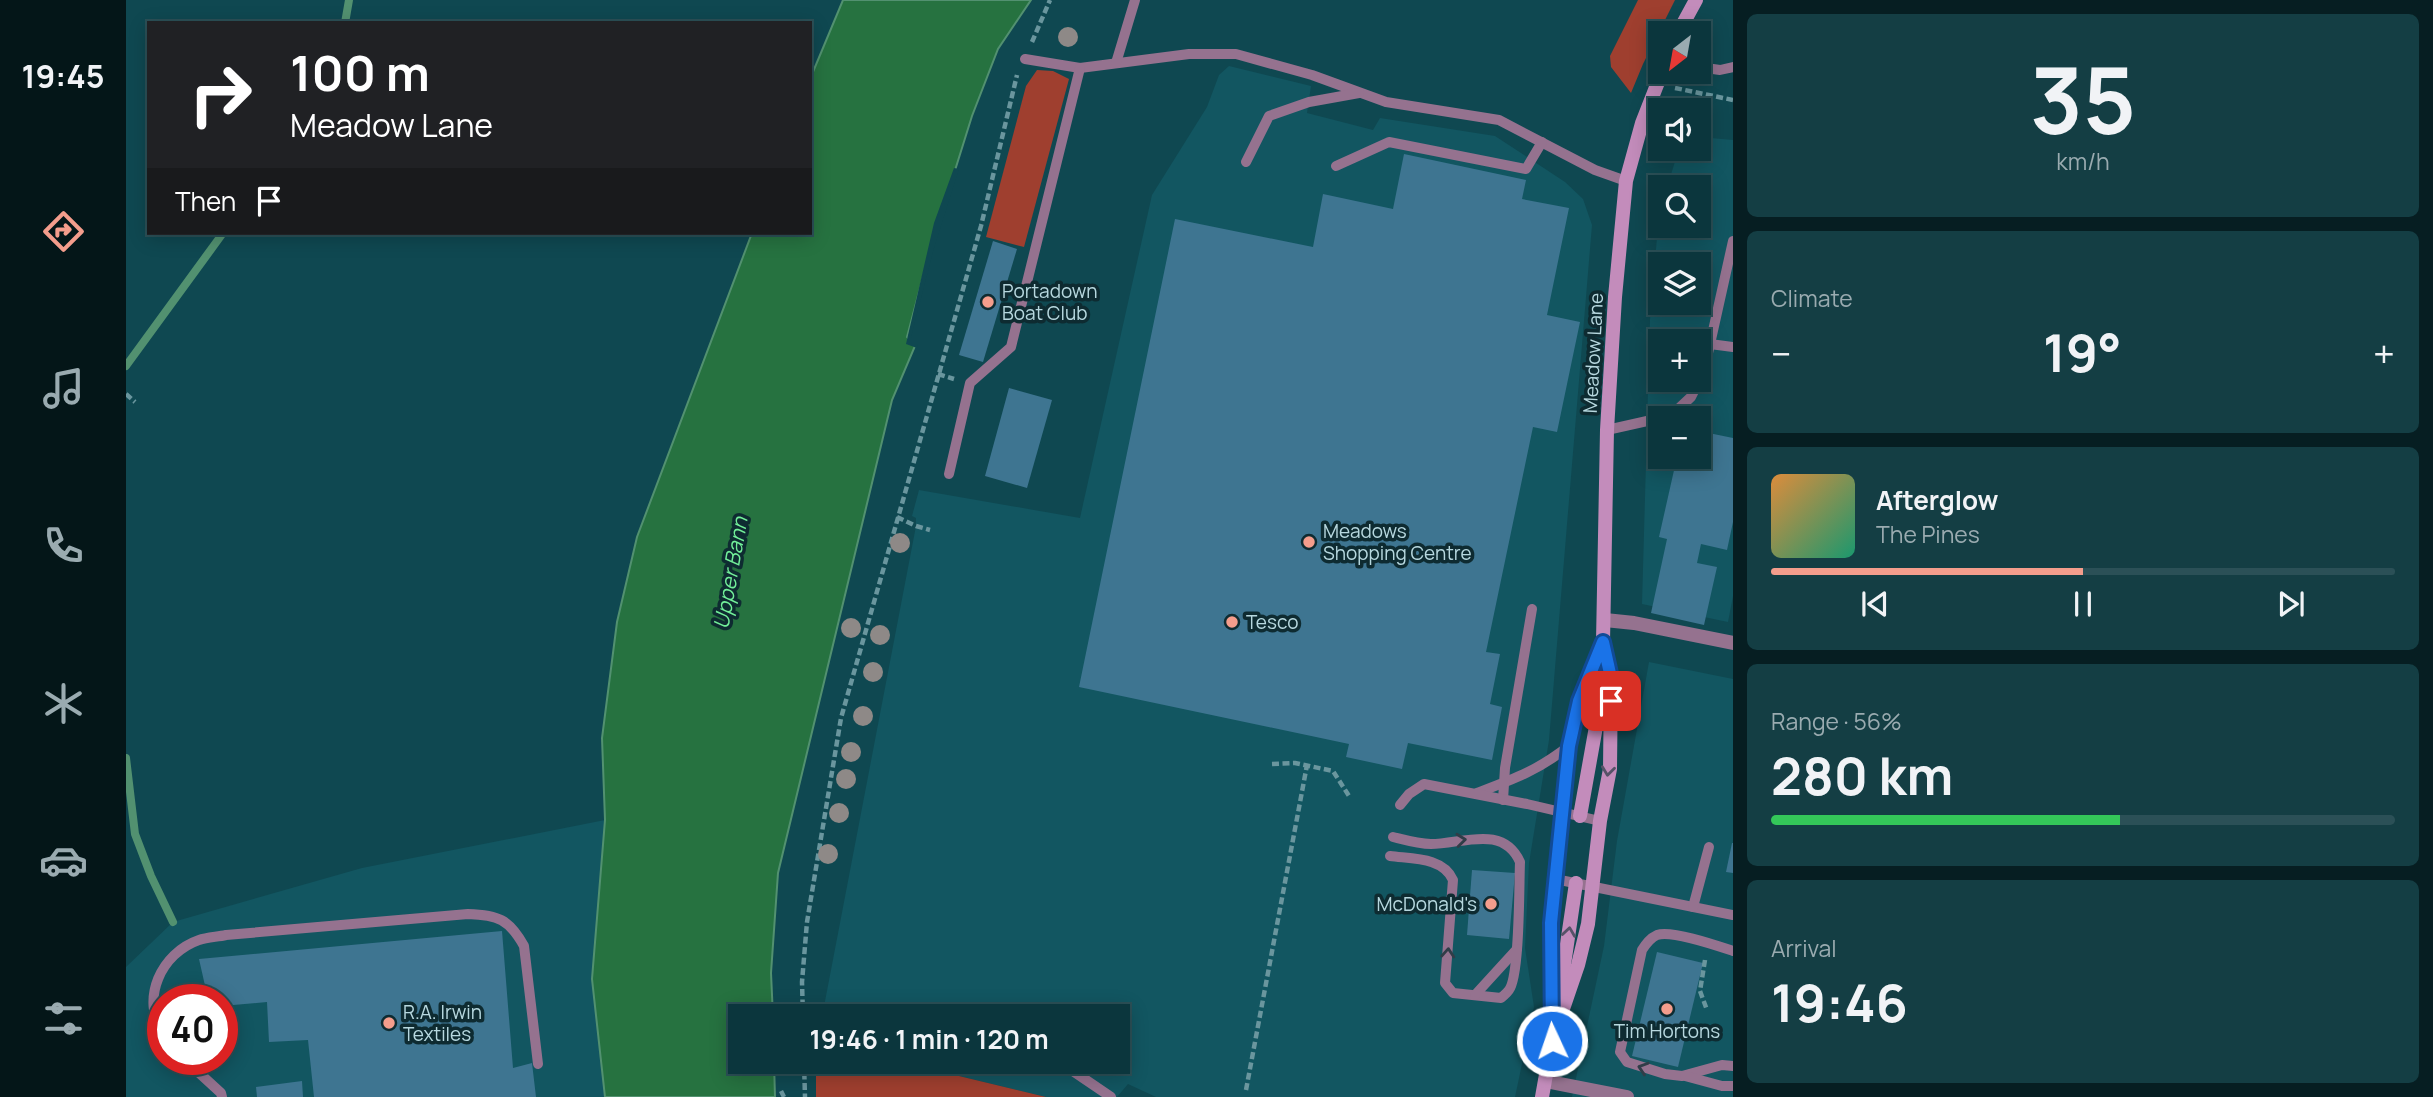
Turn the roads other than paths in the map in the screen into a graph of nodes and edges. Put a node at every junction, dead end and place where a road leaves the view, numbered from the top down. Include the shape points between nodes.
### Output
1 (1135, 0) edge
2 (1696, 0) edge
3 (1685, 21) edge
4 (1025, 59) road end
5 (1116, 63) junction
6 (1733, 66) edge
7 (1080, 68) junction
8 (1712, 69) edge
9 (1657, 84) edge
10 (1362, 93) junction
11 (1542, 142) junction
12 (1246, 162) dead end
13 (1336, 166) dead end
14 (1626, 181) junction
15 (1733, 241) edge
16 (1711, 340) edge
17 (1711, 344) edge
18 (1733, 347) edge
19 (1693, 392) edge
20 (1607, 430) junction
21 (949, 474) dead end
22 (1532, 609) dead end
23 (1605, 620) junction
24 (1603, 642) junction
25 (1733, 643) edge
26 (1611, 678) junction
27 (1569, 746) junction
28 (1504, 783) junction
29 (1477, 793) junction
30 (1503, 800) junction
31 (1400, 805) dead end
32 (1562, 812) junction
33 (1580, 816) junction
34 (1600, 821) junction
35 (1393, 837) dead end
36 (1709, 847) dead end
37 (1390, 856) dead end
38 (1555, 879) junction
39 (1576, 883) junction
40 (1593, 886) junction
41 (1693, 907) junction
42 (1733, 915) edge
43 (1517, 949) junction
44 (1733, 951) edge
45 (156, 984) edge
46 (1475, 995) junction
47 (1551, 1022) junction
48 (1552, 1041) junction
49 (538, 1065) dead end
50 (1733, 1066) edge
51 (1077, 1074) edge
52 (201, 1075) edge
53 (1682, 1076) junction
54 (1545, 1081) junction
55 (1733, 1086) edge
56 (222, 1097) edge
57 (1111, 1097) edge
58 (1542, 1097) edge
59 (1627, 1097) edge

1 - 5 lane
2 - 3 street
4 - 7 lane
5 - 7 lane
5 - 10 lane via 1189,54 1236,54
6 - 8 lane
7 - 21 lane via 1011,347 970,383
9 - 14 street, Meadow Lane
10 - 11 lane via 1386,102 1499,120
10 - 12 lane via 1309,102 1269,116
11 - 13 lane via 1525,169 1389,142
11 - 14 lane
14 - 20 street, Meadow Lane
15 - 16 lane
17 - 18 lane
19 - 20 lane via 1665,417
20 - 23 street, Meadow Lane
22 - 28 lane
23 - 24 street, Meadow Lane
23 - 25 street
24 - 26 street, Meadow Lane
24 - 27 street, Meadow Lane via 1579,701
26 - 33 street via 1597,721
26 -> 34 street, Meadow Lane via 1610,769
27 - 28 lane via 1545,765
27 - 32 street, Meadow Lane
28 - 29 lane
28 - 30 lane
29 - 30 lane
29 - 31 lane via 1424,785
30 - 32 lane
32 - 33 lane
32 - 38 street, Meadow Lane
33 - 34 lane
34 - 40 street, Meadow Lane
35 -> 43 lane via 1431,844 1488,839 1515,850 1520,862
36 - 41 lane
46 -> 37 lane via 1453,993 1445,983 1453,880 1449,872 1434,862
38 - 39 lane
38 - 47 street, Meadow Lane
39 - 40 lane
47 -> 39 street
40 - 41 lane
40 - 48 street, Meadow Lane via 1578,965
41 - 42 lane
43 - 46 lane
43 - 46 lane via 1509,990 1501,998
53 -> 44 lane via 1638,1067 1620,1052 1642,950 1657,935 1666,934
45 - 49 lane via 164,965 198,940 491,915 506,922 524,946
47 - 48 street, Meadow Lane
48 - 54 street, Meadow Lane
50 - 53 lane
51 - 57 lane
52 - 56 lane
53 - 55 lane
54 - 58 street, Meadow Lane
54 - 59 street

